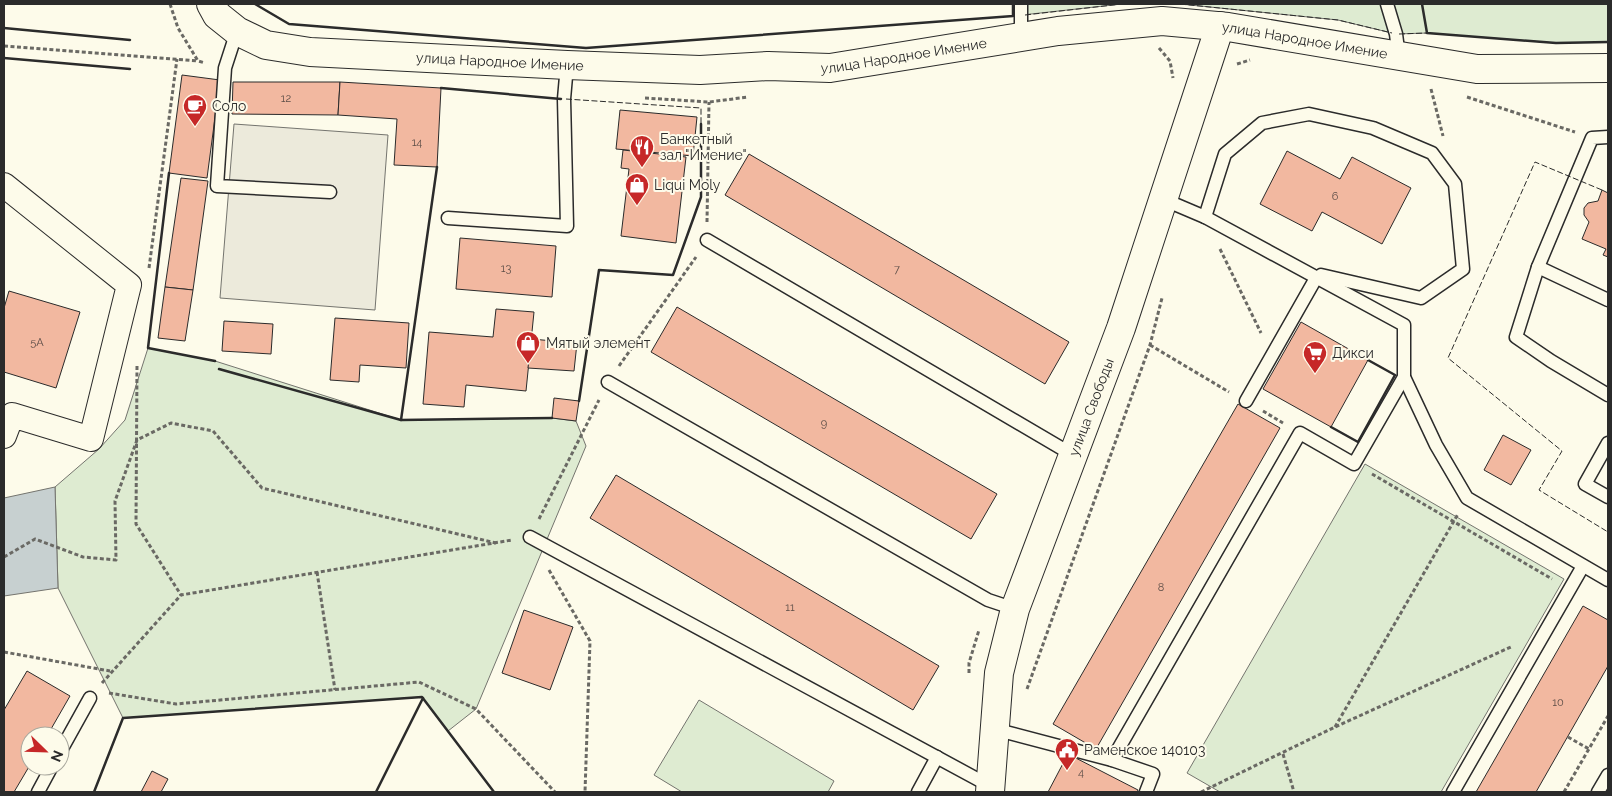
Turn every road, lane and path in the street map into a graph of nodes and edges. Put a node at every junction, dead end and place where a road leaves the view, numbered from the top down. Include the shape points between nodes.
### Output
1 (170, 4) edge
2 (210, 4) edge
3 (1021, 4) edge
4 (1386, 4) edge
5 (1220, 26) junction
6 (237, 31) junction
7 (1021, 38) junction
8 (4, 46) edge
9 (1152, 47) dead end
10 (1399, 57) junction
11 (177, 59) junction
12 (1254, 59) dead end
13 (198, 62) junction
14 (1234, 65) dead end
15 (567, 66) junction
16 (225, 68) junction
17 (1608, 68) edge
18 (1170, 86) dead end
19 (1440, 89) dead end
20 (1459, 95) dead end
21 (756, 96) dead end
22 (642, 98) dead end
23 (709, 102) junction
24 (1608, 136) edge
25 (1592, 138) junction
26 (1444, 139) dead end
27 (4, 185) edge
28 (330, 192) dead end
29 (1165, 200) junction
30 (1205, 217) junction
31 (448, 218) dead end
32 (707, 240) junction
33 (1538, 267) junction
34 (1304, 271) junction
35 (149, 272) dead end
36 (1316, 278) junction
37 (1608, 300) edge
38 (1272, 356) junction
39 (138, 359) dead end
40 (1404, 377) junction
41 (608, 382) junction
42 (1608, 395) edge
43 (1246, 402) junction
44 (1300, 433) junction
45 (4, 436) edge
46 (137, 440) junction
47 (1608, 443) edge
48 (1073, 455) junction
49 (1354, 464) junction
50 (1467, 498) junction
51 (1608, 498) edge
52 (1454, 521) junction
53 (530, 537) junction
54 (496, 543) junction
55 (4, 557) edge
56 (1584, 566) junction
57 (317, 572) junction
58 (1608, 580) edge
59 (1570, 589) junction
60 (181, 595) junction
61 (988, 600) junction
62 (1015, 609) junction
63 (1546, 631) junction
64 (4, 652) edge
65 (110, 672) junction
66 (969, 683) dead end
67 (335, 690) junction
68 (1026, 692) dead end
69 (93, 695) junction
70 (1608, 716) edge
71 (1335, 727) junction
72 (994, 729) junction
73 (70, 735) edge
74 (1568, 737) dead end
75 (1589, 749) junction
76 (1283, 754) junction
77 (937, 757) junction
78 (1112, 760) junction
79 (1608, 775) edge
80 (47, 776) edge
81 (990, 789) edge
82 (38, 792) edge
83 (555, 792) edge
84 (585, 792) edge
85 (918, 792) edge
86 (1146, 792) edge
87 (1200, 792) edge
88 (1294, 792) edge
89 (1453, 792) edge
90 (1564, 792) edge
91 (1598, 792) edge

1 - 13 path via 178,28
2 - 6 street, улица Народное Имение via 216,14
3 - 7 lane
4 - 10 lane via 1396,34
5 - 7 street, улица Народное Имение via 1162,21
5 - 10 street, улица Народное Имение
5 - 29 street, улица Свободы
6 - 15 street, улица Народное Имение via 266,45 310,52
6 - 16 lane
7 - 15 street, улица Народное Имение via 830,68 768,66 700,70
8 - 11 path
9 - 18 path via 1160,48 1170,61 1173,77
10 - 17 street, улица Народное Имение via 1476,69
11 - 13 path
11 - 35 path
12 - 14 path
13 - 16 path
15 - 31 lane via 564,99 567,226
16 - 28 lane via 217,186
19 - 26 path via 1430,86
20 - 25 path
21 - 23 path
22 - 23 path
23 - 32 path
24 - 25 lane
25 - 33 lane
27 - 45 street via 129,285 91,439 12,415
29 - 30 lane
29 - 48 street, улица Свободы
30 - 34 lane
30 - 34 lane via 1226,154 1262,123 1309,114 1373,128 1432,153 1455,184 1463,269 1421,298
30 - 38 path
32 - 41 path
32 - 48 lane
33 - 37 lane
33 - 42 lane via 1516,337
34 - 36 lane
36 - 38 lane
36 - 40 lane via 1404,325
38 - 43 lane
39 - 46 path
40 - 49 lane
40 - 50 lane via 1436,445
41 - 53 path
41 - 61 lane
43 - 44 path
43 - 68 path via 1150,345
44 - 49 lane
44 - 78 lane
46 - 54 path, bridge via 171,423 213,431 262,488
46 - 55 path, bridge via 115,502 116,560 83,557 35,538
46 - 60 path via 136,524
47 - 51 lane via 1585,484
48 - 62 street, улица Свободы
49 - 52 path
50 - 52 path
50 - 56 lane
52 - 59 path
52 - 71 path
53 - 54 path
53 - 77 lane
53 - 84 path via 590,641
54 - 57 path
56 - 58 lane
56 - 59 lane
57 - 60 path
57 - 67 path
59 - 63 lane
60 - 65 path
61 - 62 lane
61 - 66 path via 969,664
62 - 72 street, улица Свободы via 999,673
63 - 71 path
63 - 89 lane
64 - 65 path
65 - 69 path
67 - 69 path via 176,704
67 - 83 path via 419,682 476,709
69 - 73 lane
70 - 75 path
71 - 76 path
72 - 78 lane
72 - 81 street, улица Свободы
74 - 75 path
75 - 90 path
76 - 87 path
76 - 88 path
77 - 81 lane
77 - 85 lane
78 - 86 lane via 1153,774
79 - 91 lane
80 - 82 lane

